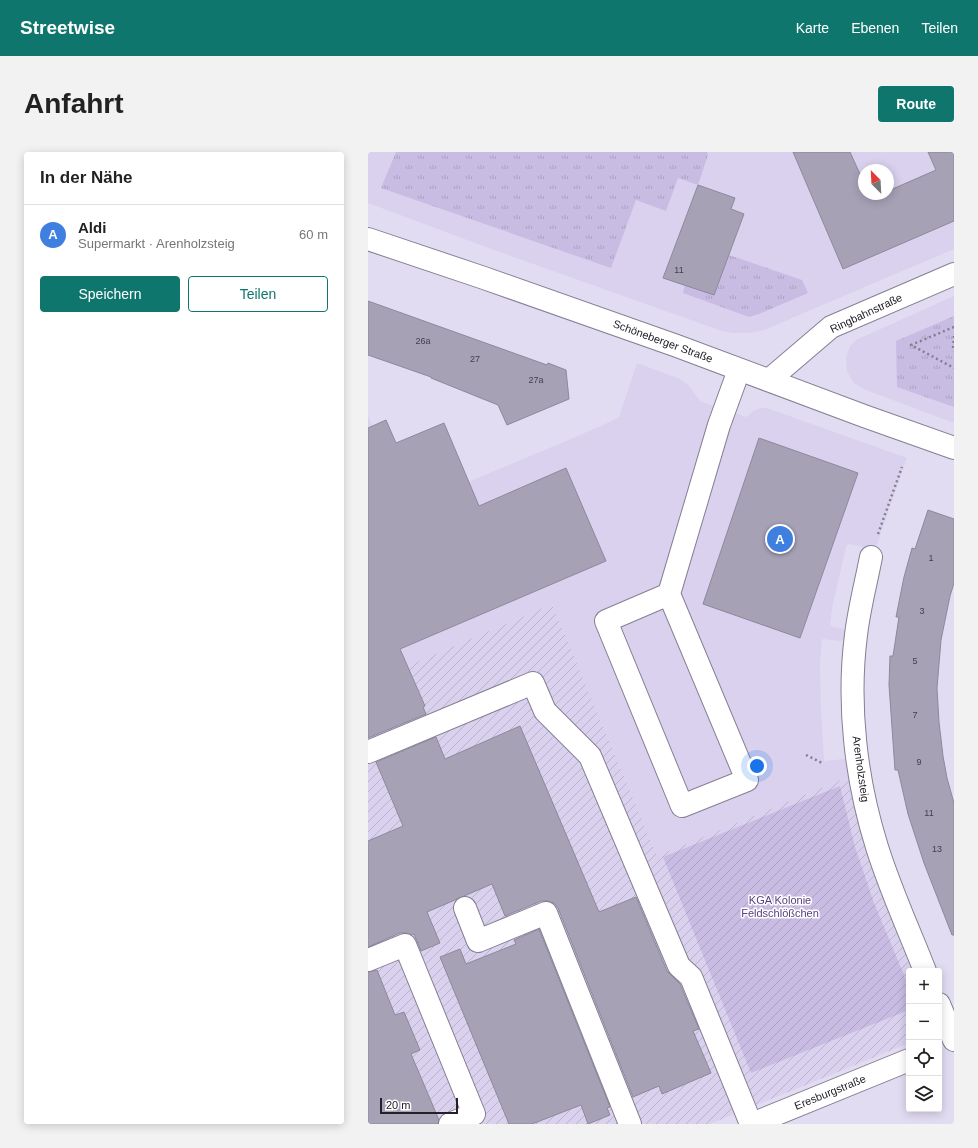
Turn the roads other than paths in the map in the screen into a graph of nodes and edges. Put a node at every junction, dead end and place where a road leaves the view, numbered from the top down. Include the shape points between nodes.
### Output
1 (369, 240) edge
2 (954, 274) edge
3 (739, 370) junction
4 (769, 380) junction
5 (954, 448) edge
6 (874, 548) road end
7 (669, 594) junction
8 (368, 752) edge
9 (465, 908) dead end
10 (368, 960) edge
11 (925, 968) edge
12 (942, 1011) edge
13 (954, 1041) edge
14 (942, 1047) edge
15 (906, 1061) edge
16 (450, 1124) edge
17 (630, 1124) edge
18 (752, 1124) edge

1 - 3 street, Schöneberger Straße via 677,346
2 - 4 street, Ringbahnstraße via 831,327
3 - 4 street, Schöneberger Straße
3 - 7 street via 719,425
4 - 5 street, Schöneberger Straße
6 - 11 street, Arenholzsteig via 856,636 853,680 858,758 877,848
7 - 7 street via 606,621 682,806 747,780
8 - 18 street via 533,683 545,711 590,756 679,966 691,977
9 - 17 street via 478,941 546,913
10 - 16 street via 405,945 474,1114
12 - 13 street
13 - 14 street
15 - 18 street, Eresburgstraße

